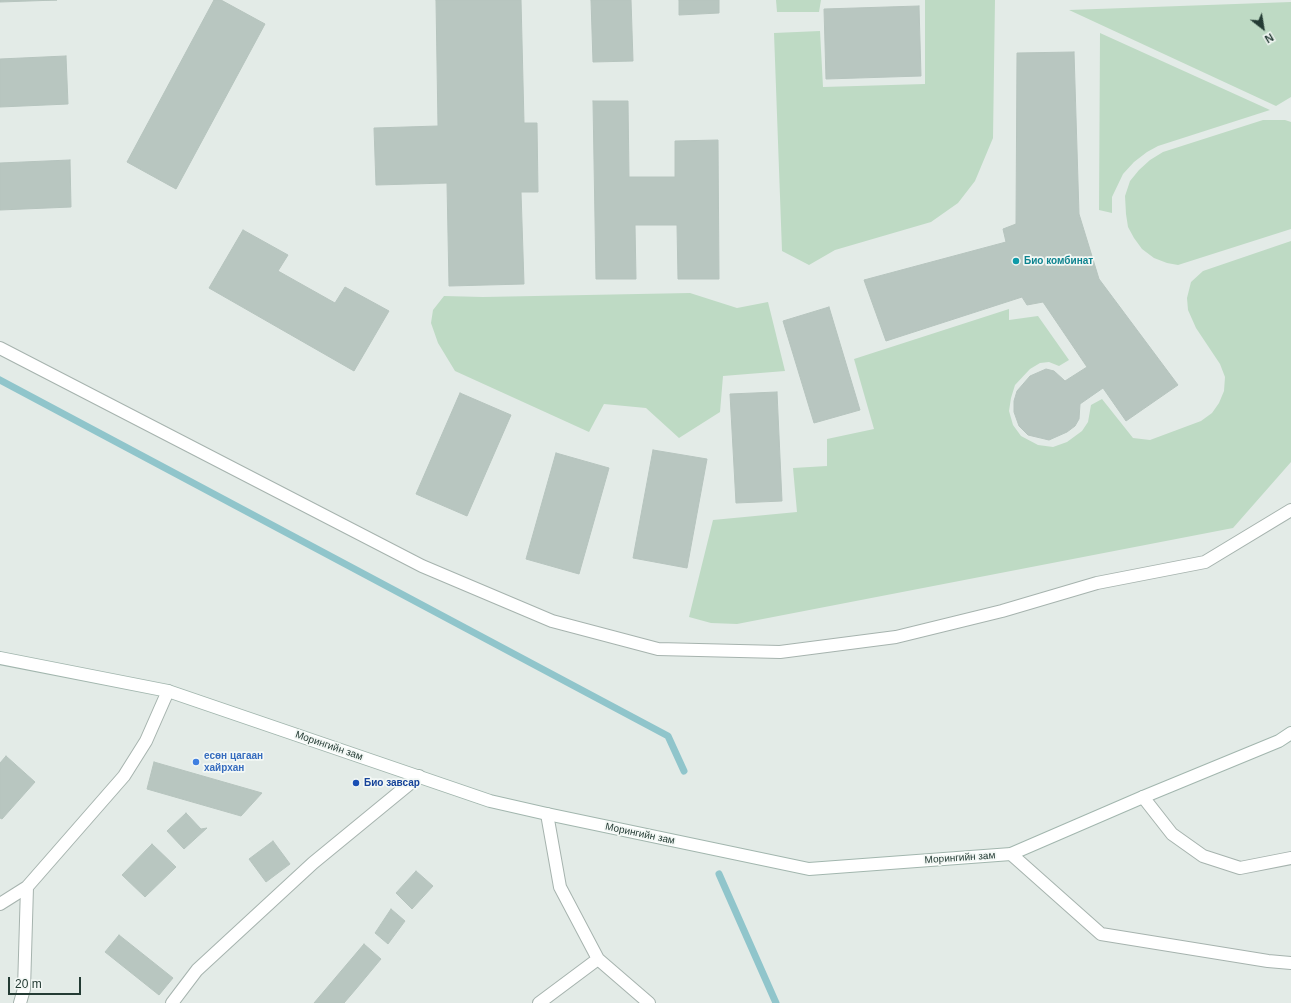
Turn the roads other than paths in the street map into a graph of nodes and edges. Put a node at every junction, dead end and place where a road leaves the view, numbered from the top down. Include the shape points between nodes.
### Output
1 (0, 348) edge
2 (1291, 510) edge
3 (0, 658) edge
4 (168, 691) junction
5 (1291, 733) edge
6 (419, 776) junction
7 (1143, 797) junction
8 (547, 814) junction
9 (1011, 854) junction
10 (1291, 858) edge
11 (27, 887) junction
12 (0, 904) edge
13 (598, 959) junction
14 (1291, 963) edge
15 (20, 1003) edge
16 (172, 1003) edge
17 (540, 1003) edge
18 (649, 1003) edge

1 - 2 street via 422,566 552,621 658,649 780,652 896,637 1002,611 1097,582 1205,562
3 - 4 street, Морингийн зам
4 - 6 street, Морингийн зам
4 - 11 street via 146,741 124,776
5 - 7 street, Морингийн зам via 1279,742
6 - 8 street, Морингийн зам via 490,801
6 - 16 street via 313,863 197,970
7 - 9 street, Морингийн зам
7 - 10 street via 1172,834 1203,856 1240,868
8 - 9 street, Морингийн зам via 809,870
8 - 13 street via 560,887
9 - 14 street via 1101,934
11 - 12 street
11 - 15 street via 24,989
13 - 17 street
13 - 18 street

